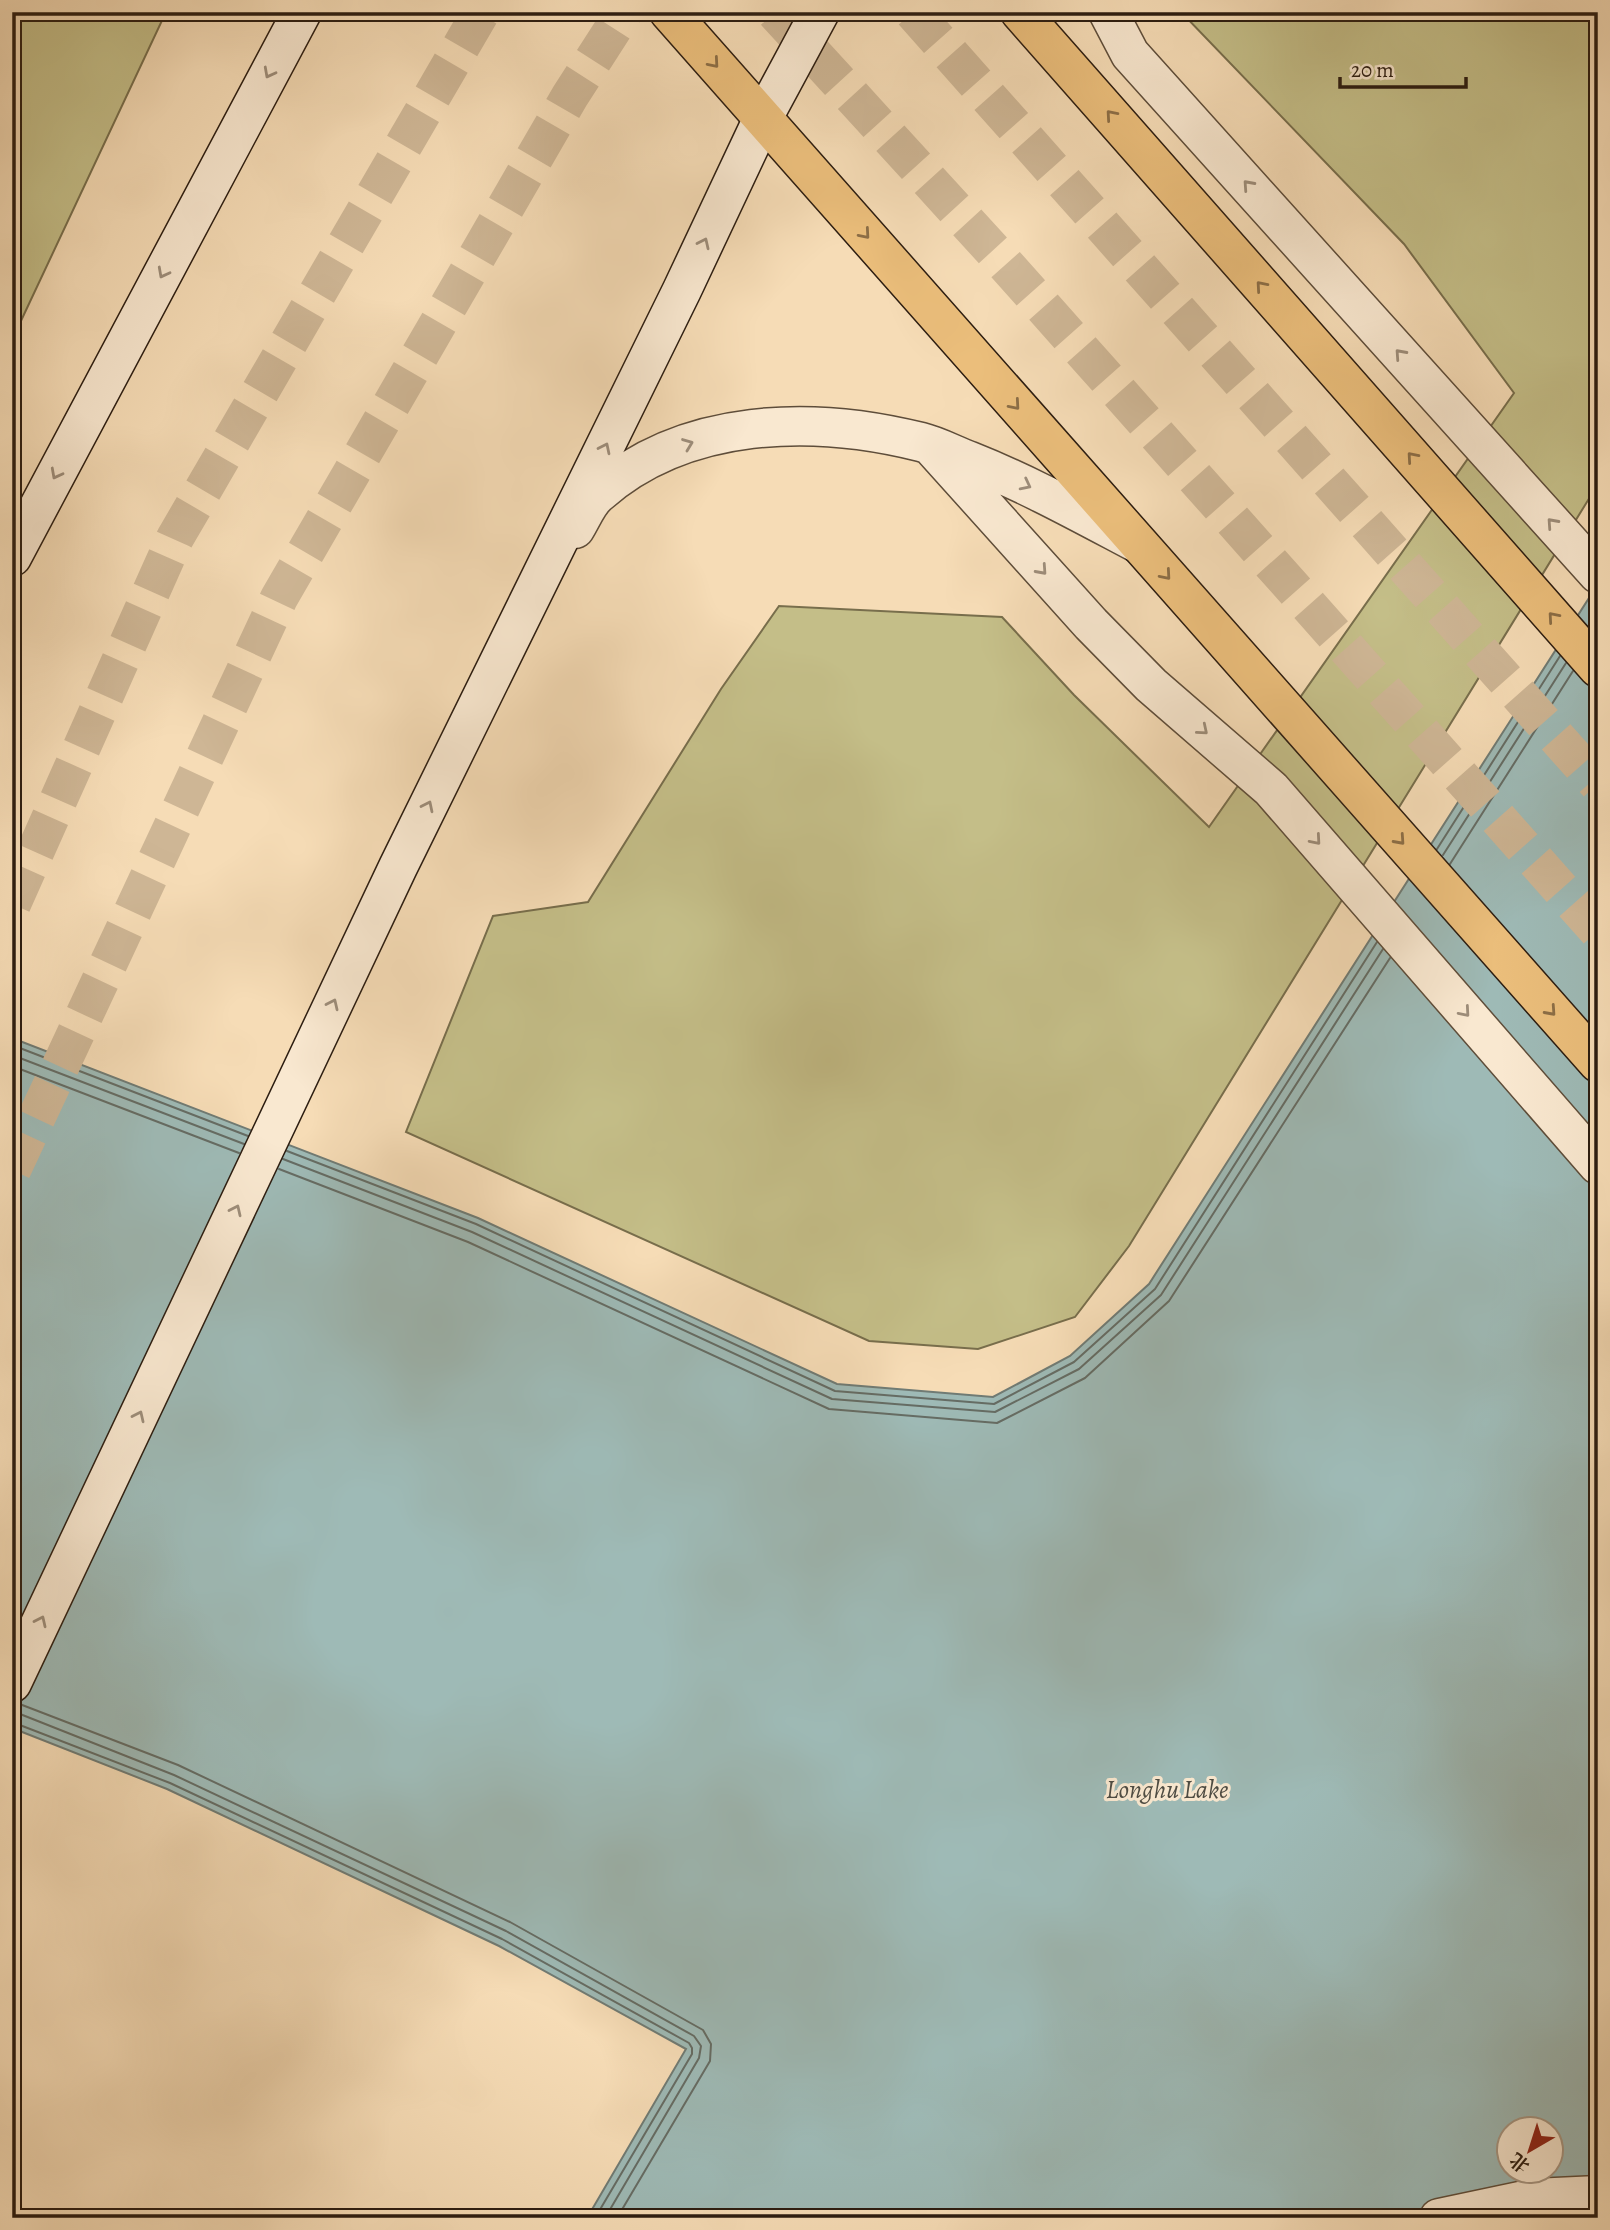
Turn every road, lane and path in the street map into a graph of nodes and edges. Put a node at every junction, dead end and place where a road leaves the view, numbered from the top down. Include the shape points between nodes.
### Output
1 (302, 12) edge
2 (669, 12) edge
3 (820, 12) edge
4 (1020, 12) edge
5 (1108, 12) edge
6 (763, 118) junction
7 (931, 446) junction
8 (1137, 543) junction
9 (12, 557) edge
10 (1598, 574) edge
11 (526, 608) junction
12 (1598, 668) edge
13 (1598, 1063) edge
14 (1598, 1165) edge
15 (12, 1683) edge
16 (1598, 2194) edge
17 (1439, 2218) edge

1 -> 9 street
2 -> 6 main road
3 - 6 street
12 -> 4 main road
10 -> 5 street via 1130,54
6 -> 8 main road
11 -> 6 street
7 -> 8 street via 1012,478
11 -> 7 street via 596,495 647,459 706,437 780,426 847,428
7 -> 14 street via 1142,677 1271,789
8 -> 13 main road
15 -> 11 street via 398,867
16 - 17 street via 1534,2199

